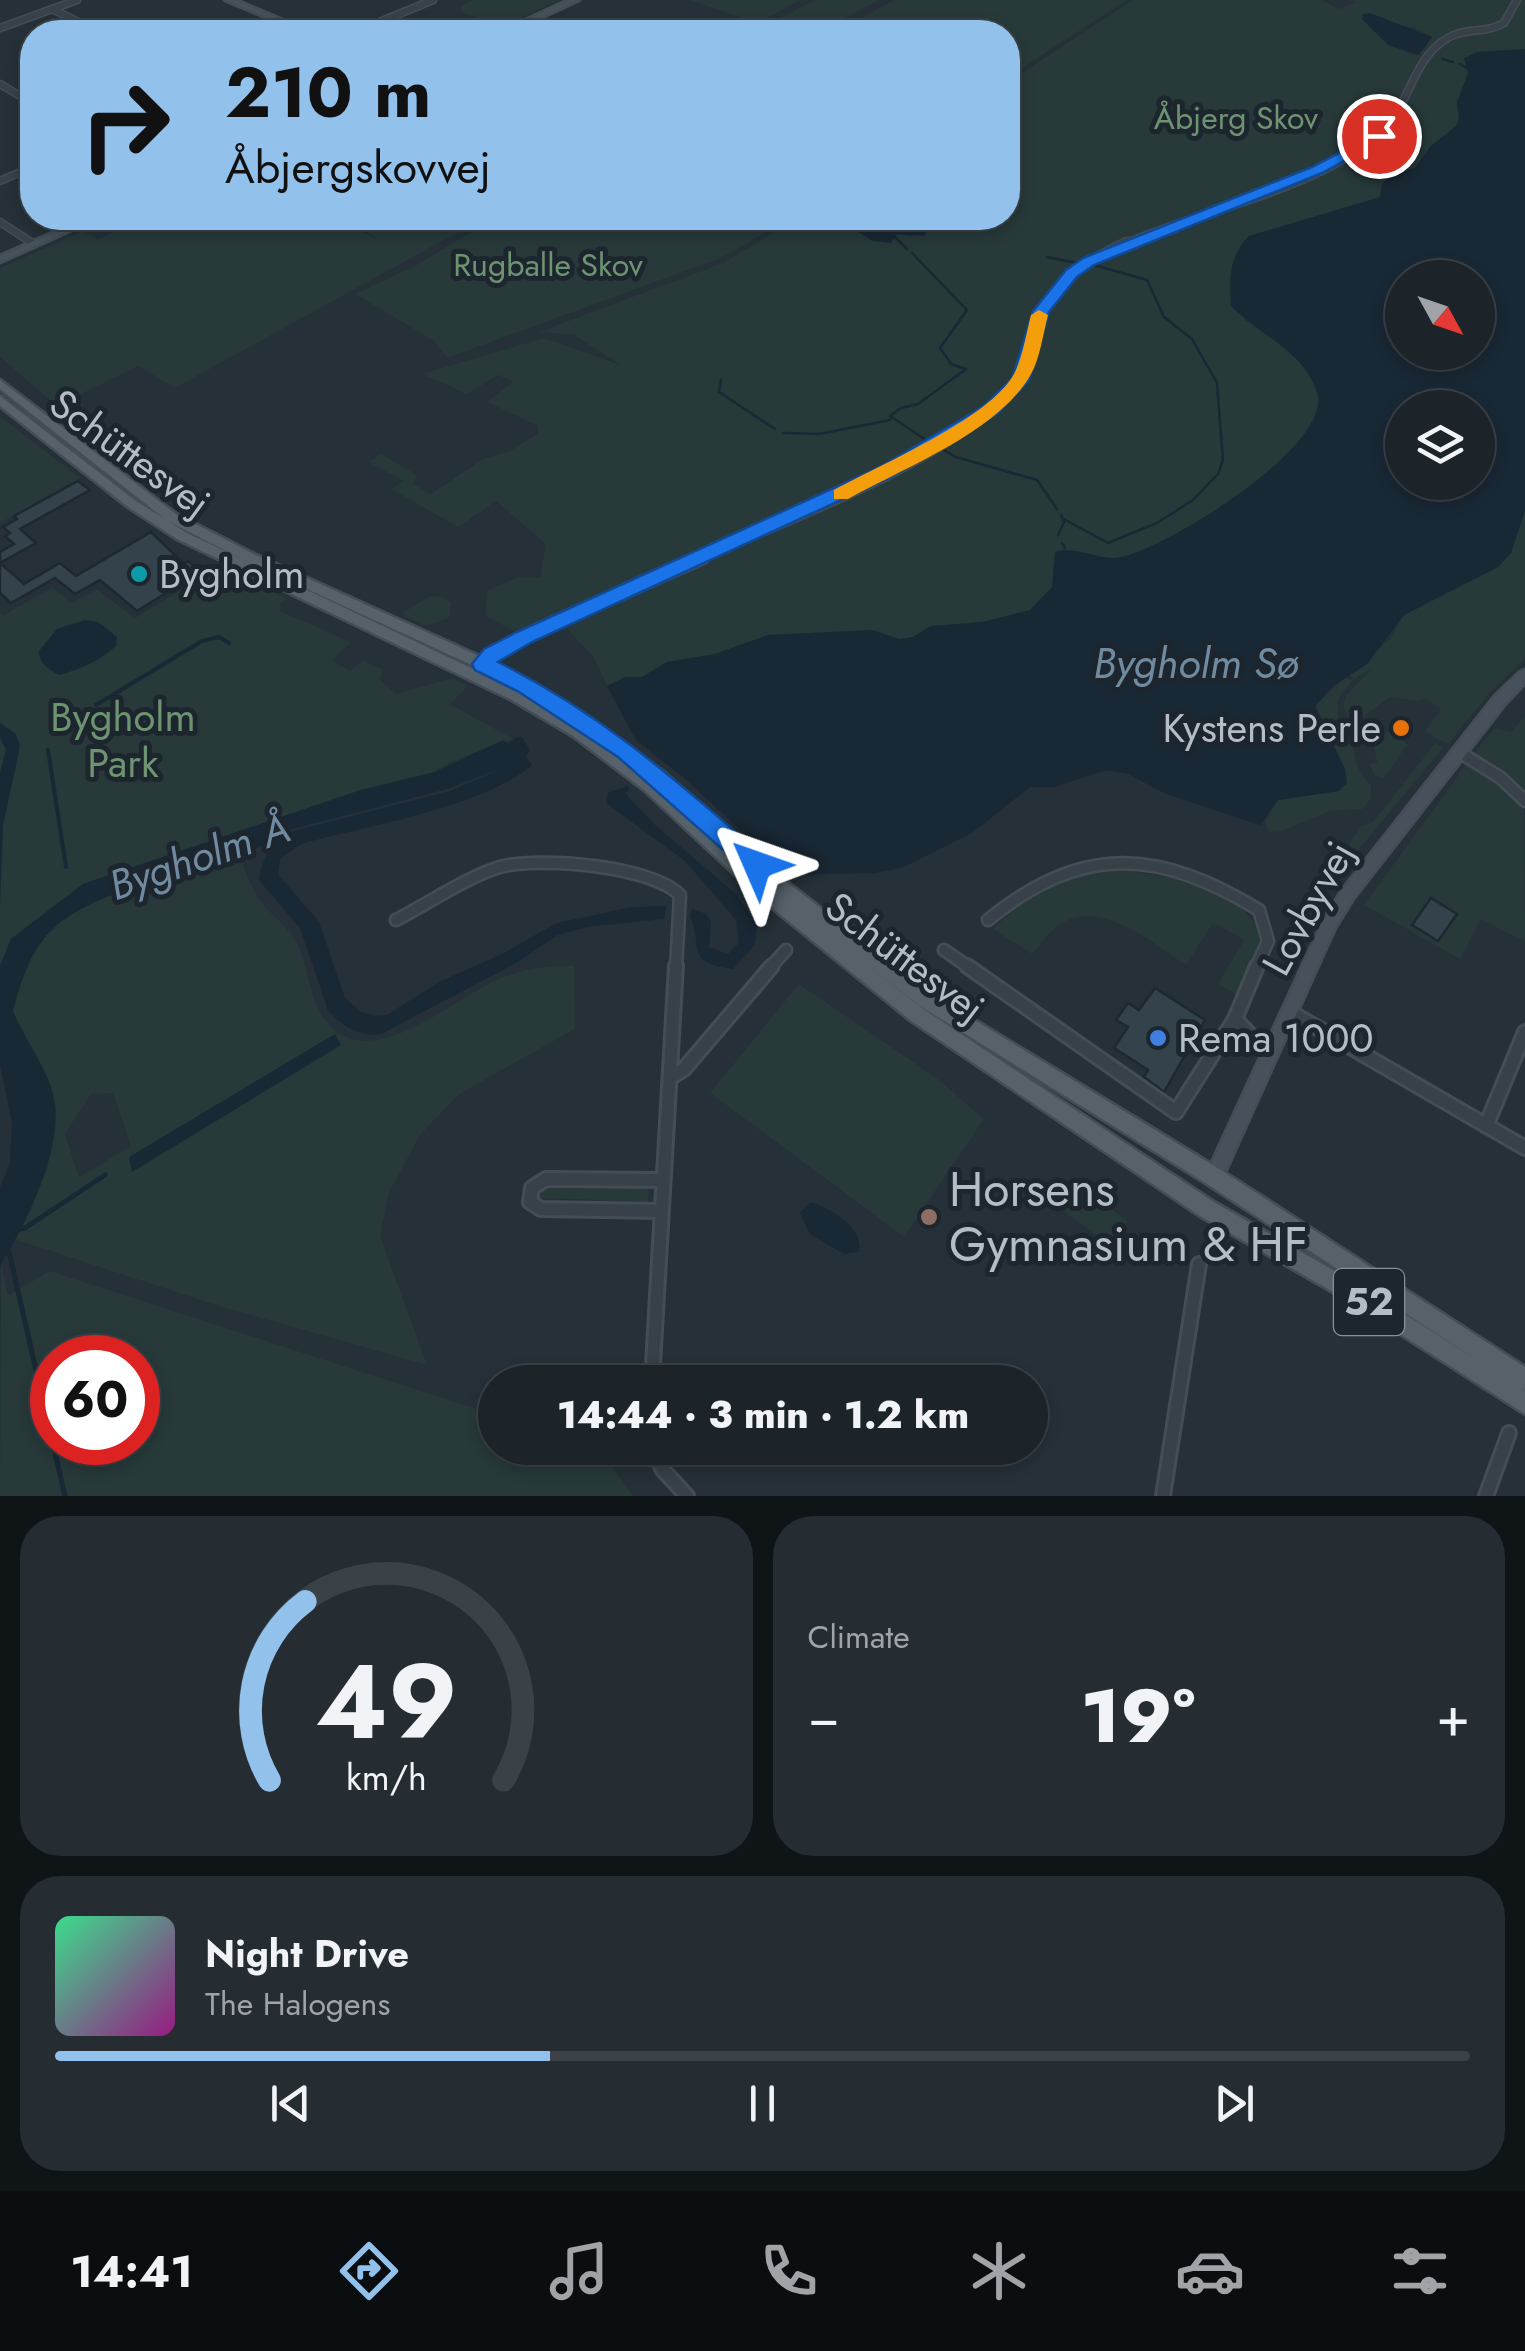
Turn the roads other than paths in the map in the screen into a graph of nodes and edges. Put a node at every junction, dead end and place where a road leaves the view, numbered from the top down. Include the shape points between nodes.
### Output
1 (77, 0) edge
2 (229, 0) edge
3 (433, 0) edge
4 (575, 0) edge
5 (1517, 0) edge
6 (52, 9) junction
7 (22, 20) edge
8 (74, 20) edge
9 (277, 20) edge
10 (384, 20) edge
11 (531, 20) edge
12 (0, 222) edge
13 (66, 230) edge
14 (34, 244) junction
15 (0, 260) edge
16 (0, 383) edge
17 (0, 400) edge
18 (483, 664) junction
19 (1525, 675) edge
20 (1458, 752) junction
21 (1525, 801) edge
22 (396, 920) dead end
23 (988, 920) dead end
24 (786, 950) dead end
25 (944, 950) dead end
26 (1290, 1012) junction
27 (1234, 1019) junction
28 (1525, 1032) edge
29 (1269, 1054) junction
30 (670, 1078) junction
31 (1486, 1126) junction
32 (1525, 1148) edge
33 (1214, 1177) junction
34 (663, 1180) junction
35 (1207, 1209) junction
36 (662, 1211) junction
37 (1199, 1264) dead end
38 (653, 1365) edge
39 (1525, 1379) edge
40 (1525, 1403) edge
41 (1509, 1433) dead end
42 (660, 1465) edge
43 (687, 1496) edge
44 (1163, 1496) edge
45 (1486, 1496) edge

1 - 6 street
2 - 9 street
3 - 10 street
4 - 11 street
5 - 18 street via 1501,27 1441,41 1379,136 1317,170 1110,251 1071,274 1041,311 1020,380 969,424 841,494 524,637
6 - 7 street
6 - 8 street
12 - 14 street
13 - 14 street
14 - 15 street
16 - 18 main road, Schüttesvej / 52 via 172,517
17 - 35 main road, Schüttesvej / 52 via 191,542 517,696 578,732 900,1002
18 - 33 main road, Schüttesvej / 52 via 626,750 808,910 926,1000
19 - 20 street, Lovbyvej
20 - 21 street
20 - 26 street, Lovbyvej via 1348,894
22 - 30 street via 499,867 588,863 672,887 680,895
23 - 27 street via 1038,880 1092,863 1146,864 1190,874 1248,902 1265,923 1266,951
24 - 30 street via 714,1040
25 - 27 street via 1176,1112
26 - 29 street, Lovbyvej
26 - 31 street
27 - 29 street
28 - 31 street
29 - 33 street, Lovbyvej
30 - 34 street
31 - 32 street
33 - 35 street, Lovbyvej
33 - 39 main road, Schüttesvej / 52
34 - 36 street
34 - 36 street via 546,1179 530,1194 541,1208
35 - 40 main road, Schüttesvej / 52
36 - 38 street
37 - 44 street
41 - 45 street
42 - 43 street

